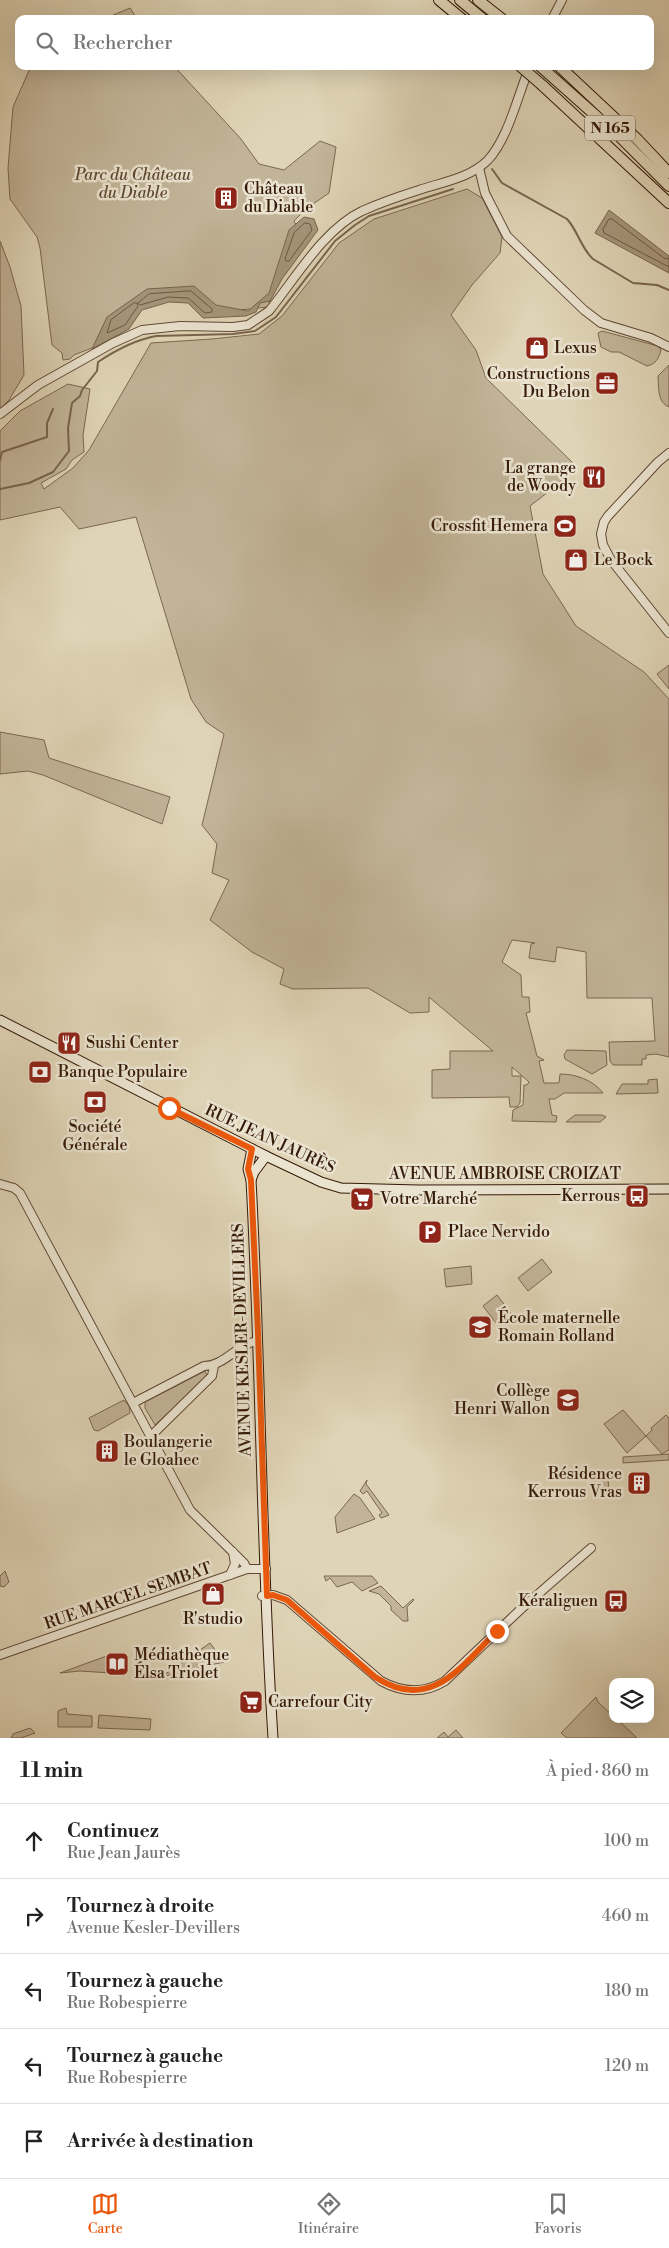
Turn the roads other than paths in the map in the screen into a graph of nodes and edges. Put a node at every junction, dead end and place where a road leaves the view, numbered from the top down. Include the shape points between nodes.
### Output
1 (439, 0) edge
2 (460, 0) edge
3 (478, 0) edge
4 (562, 0) edge
5 (457, 15) edge
6 (478, 15) edge
7 (497, 15) edge
8 (554, 15) edge
9 (525, 70) edge
10 (528, 70) edge
11 (545, 70) edge
12 (563, 70) edge
13 (479, 168) junction
14 (669, 173) edge
15 (669, 186) edge
16 (669, 203) edge
17 (669, 347) edge
18 (0, 414) edge
19 (669, 453) edge
20 (669, 633) edge
21 (0, 1020) edge
22 (252, 1149) junction
23 (266, 1156) junction
24 (251, 1180) junction
25 (0, 1184) edge
26 (341, 1188) joint
27 (669, 1189) edge
28 (258, 1341) junction
29 (214, 1366) junction
30 (133, 1403) junction
31 (151, 1436) junction
32 (591, 1548) dead end
33 (233, 1552) junction
34 (264, 1568) junction
35 (247, 1569) junction
36 (230, 1575) junction
37 (265, 1596) junction
38 (0, 1655) edge
39 (267, 1738) edge
40 (273, 1738) edge

1 - 5 highway
2 - 6 highway
3 - 7 highway
4 - 8 street
9 - 16 highway, N 165, bridge
10 - 13 street via 499,144
11 - 15 highway, N 165
12 - 14 highway
13 - 17 street via 486,193 507,236 584,310 601,323
13 - 18 street via 411,192 344,222 324,240 269,311 248,325 142,330 38,385
19 - 20 street via 608,516 602,534 603,545 612,560
21 - 22 main road, RUE JEAN JAURÈS
22 - 23 main road, RUE JEAN JAURÈS
22 - 24 main road, AVENUE KESLER-DEVILLERS via 248,1169
23 - 24 main road
23 - 26 main road, RUE JEAN JAURÈS
24 - 28 main road, AVENUE KESLER-DEVILLERS
25 - 30 street via 20,1193
26 - 27 main road, AVENUE AMBROISE CROIZAT
28 - 29 street
28 - 34 main road, AVENUE KESLER-DEVILLERS
29 - 30 street via 204,1366
29 - 31 street via 212,1376
30 - 31 street
31 - 33 street via 190,1510
32 - 37 street via 445,1681 419,1691 400,1689 381,1681 287,1600
33 - 35 street
33 - 36 street via 235,1564
34 - 35 street, RUE MARCEL SEMBAT
34 - 37 main road, AVENUE KESLER-DEVILLERS
35 - 36 street, RUE MARCEL SEMBAT
36 - 38 street, RUE MARCEL SEMBAT
37 - 39 main road, AVENUE KESLER-DEVILLERS
37 - 40 main road, AVENUE KESLER-DEVILLERS

